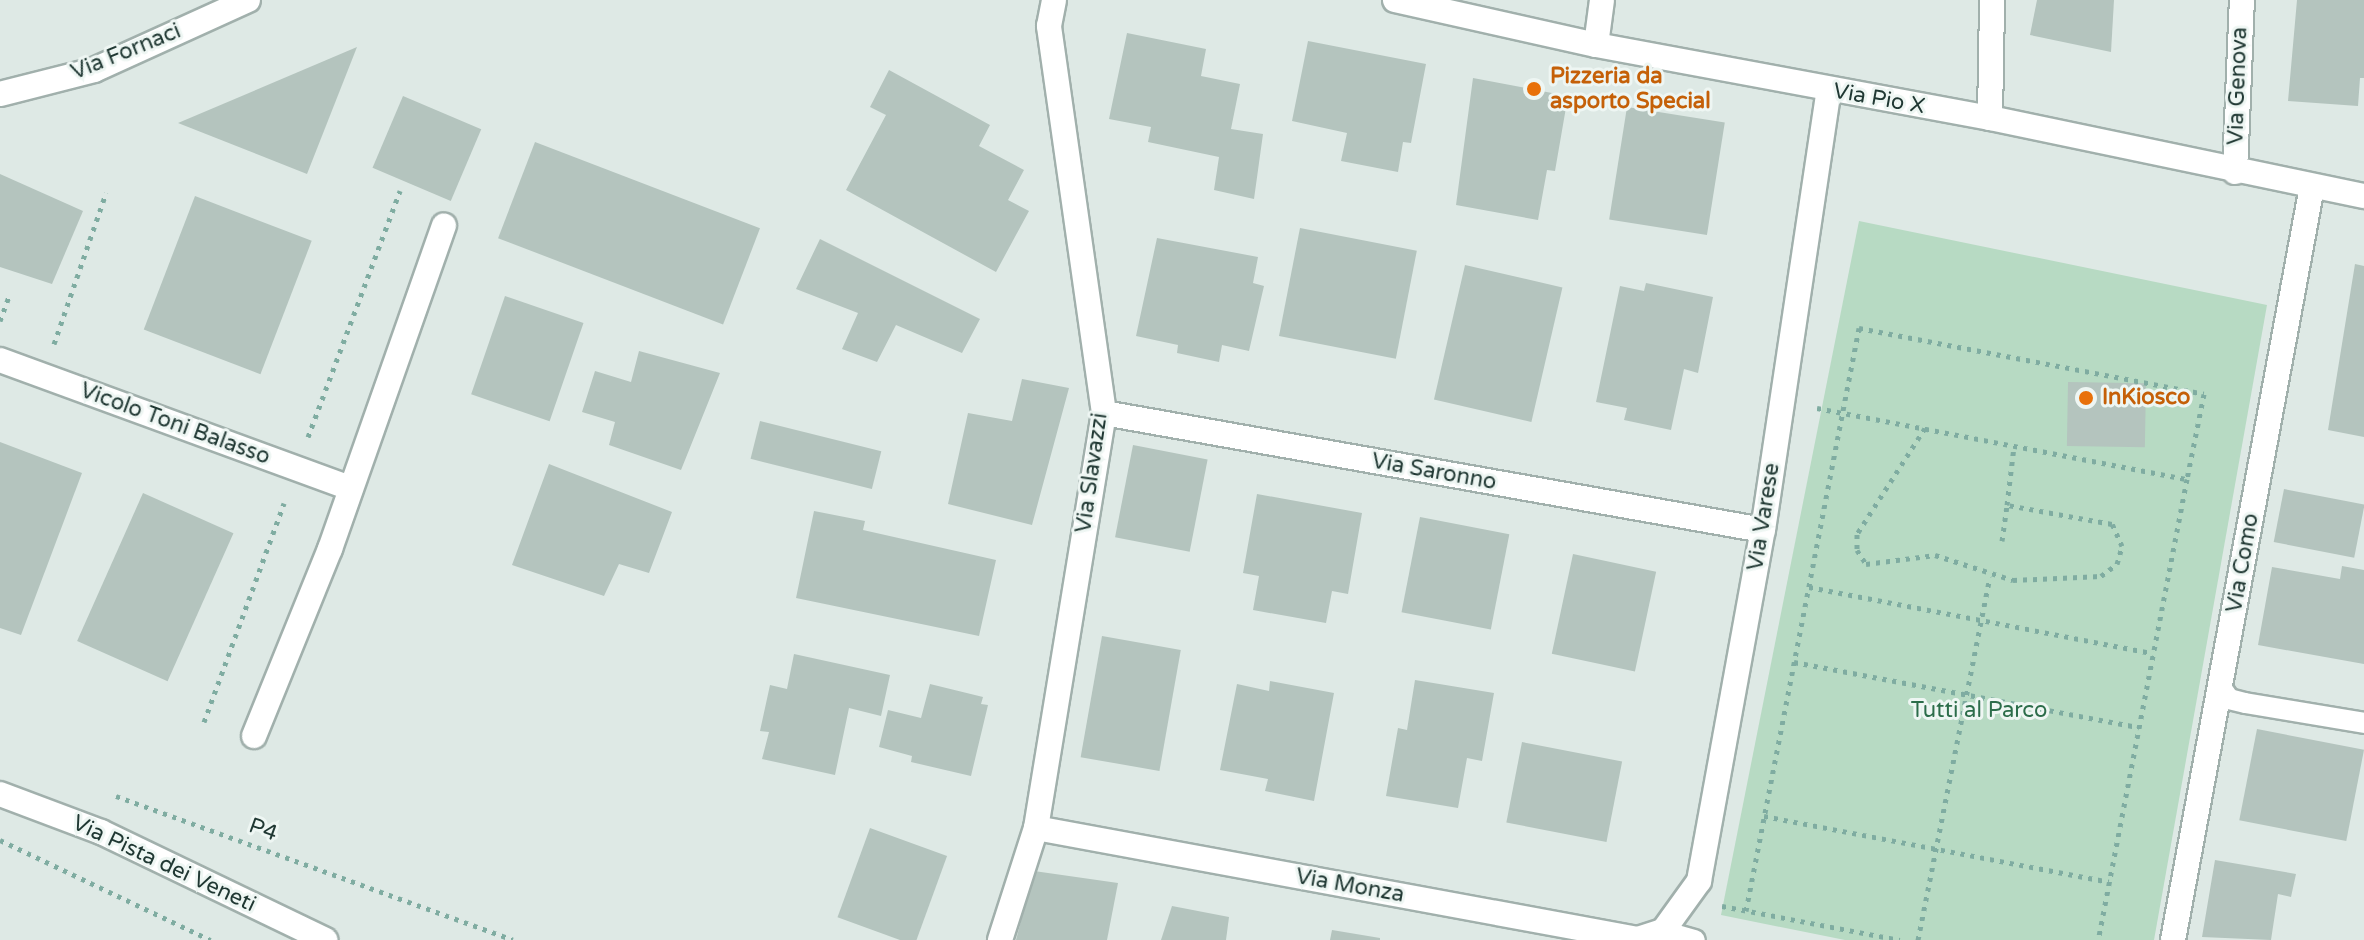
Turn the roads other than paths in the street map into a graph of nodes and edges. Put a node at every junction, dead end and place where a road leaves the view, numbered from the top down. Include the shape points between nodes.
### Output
1 (1054, 0) edge
2 (1395, 0) edge
3 (1602, 0) edge
4 (1992, 0) edge
5 (2242, 0) edge
6 (246, 1) edge
7 (1596, 45) junction
8 (1829, 90) junction
9 (0, 94) edge
10 (1990, 118) junction
11 (2235, 172) junction
12 (2312, 186) junction
13 (2364, 196) edge
14 (444, 225) dead end
15 (0, 360) edge
16 (1104, 413) junction
17 (350, 488) junction
18 (1763, 530) junction
19 (2220, 686) junction
20 (2364, 723) edge
21 (254, 736) dead end
22 (0, 794) edge
23 (1036, 828) junction
24 (1663, 931) junction
25 (325, 940) edge
26 (1000, 940) edge
27 (1695, 940) edge
28 (2173, 940) edge

1 - 16 street, Via Slavazzi via 1049,26
2 - 7 street, Via Pio X
3 - 7 street
4 - 10 street
5 - 11 street, Via Genova
6 - 9 street, Via Fornaci via 94,70
7 - 8 street, Via Pio X
8 - 10 street, Via Pio X
8 - 18 street, Via Varese
10 - 11 street, Via Pio X
11 - 12 street, Via Pio X
12 - 13 street, Via Pio X
12 - 19 street, Via Como
14 - 17 street
15 - 17 street, Vicolo Toni Balasso
16 - 18 street, Via Saronno
16 - 23 street, Via Slavazzi
17 - 21 street
18 - 24 street, Via Varese via 1699,881
19 - 20 lane via 2229,699
19 - 28 street, Via Como
22 - 25 street, Via Pista dei Veneti via 101,832
23 - 24 street, Via Monza via 1638,939
23 - 26 street, Via Slavazzi
24 - 27 lane

